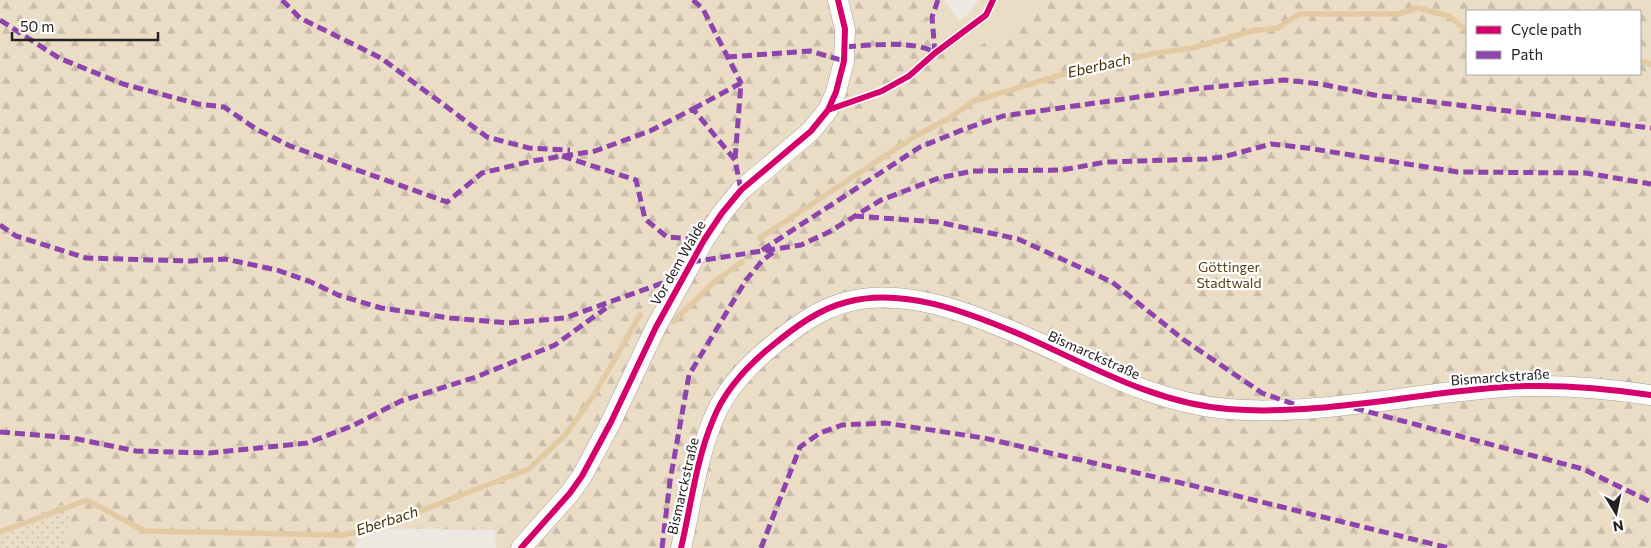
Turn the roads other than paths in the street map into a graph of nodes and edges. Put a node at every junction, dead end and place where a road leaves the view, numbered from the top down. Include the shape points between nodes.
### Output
1 (838, 0) edge
2 (1651, 395) edge
3 (521, 548) edge
4 (681, 548) edge

1 - 3 street, Vor dem Walde via 845,28 844,61 828,110 812,131 741,190 722,213 656,327 582,476
2 - 4 street, Bismarckstraße via 1612,389 1533,386 1303,408 1256,410 1210,407 1129,386 1018,334 966,314 901,299 848,301 826,309 784,335 755,359 730,388 713,419 704,446

